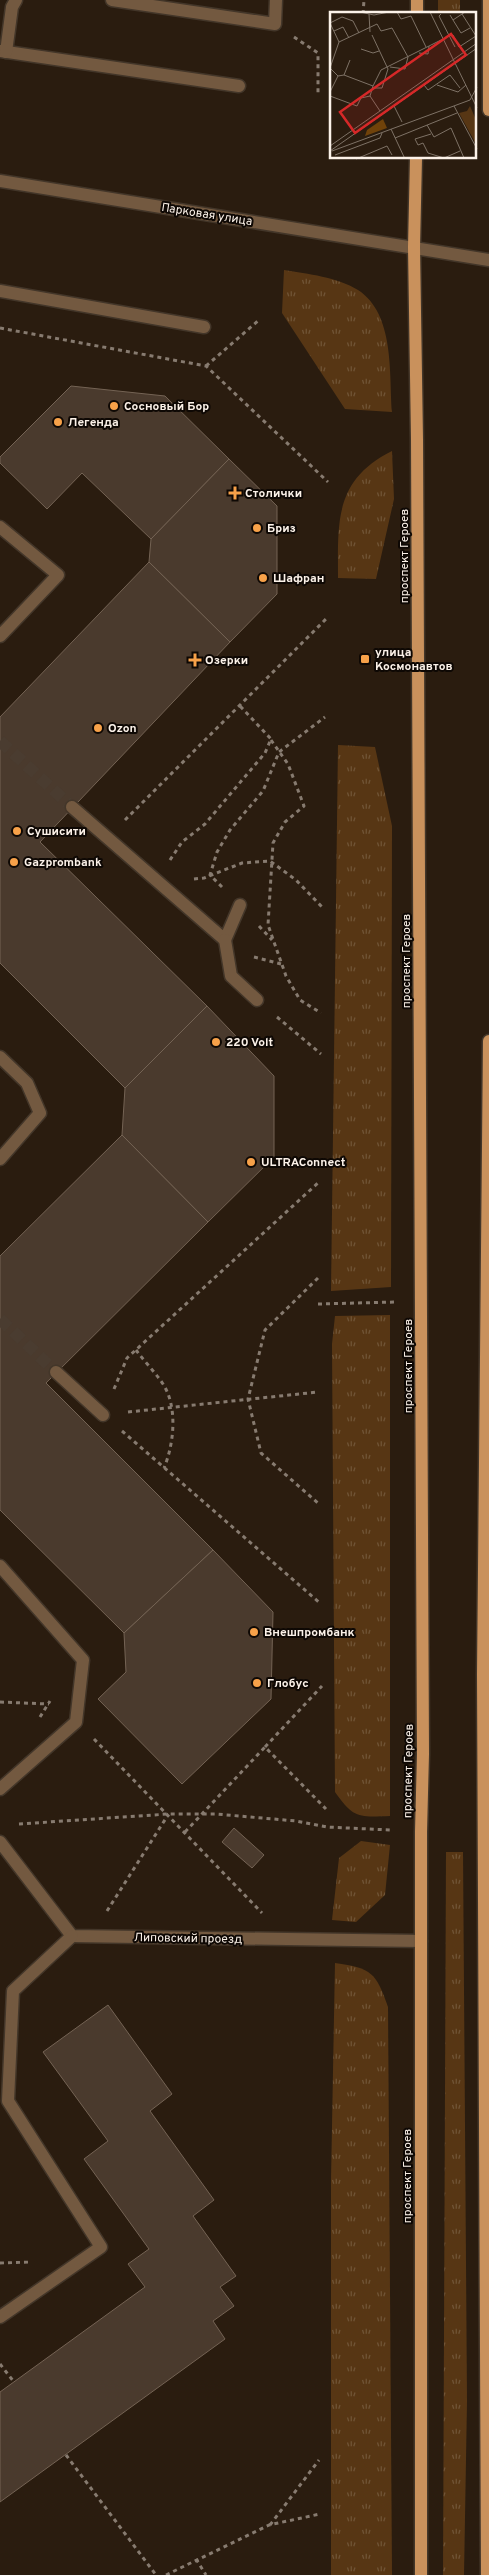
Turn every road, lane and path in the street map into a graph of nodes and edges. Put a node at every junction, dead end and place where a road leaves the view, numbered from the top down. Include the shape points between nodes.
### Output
1 (16, 0) edge
2 (112, 0) edge
3 (276, 0) edge
4 (489, 0) edge
5 (293, 36) dead end
6 (3, 52) edge
7 (239, 86) dead end
8 (318, 94) dead end
9 (489, 110) edge
10 (416, 159) edge
11 (0, 181) edge
12 (414, 247) junction
13 (489, 260) edge
14 (0, 291) edge
15 (260, 320) dead end
16 (204, 327) dead end
17 (0, 328) edge
18 (206, 366) junction
19 (328, 482) dead end
20 (0, 526) edge
21 (326, 619) dead end
22 (0, 636) edge
23 (240, 706) junction
24 (325, 717) dead end
25 (271, 739) junction
26 (280, 752) junction
27 (72, 807) tunnel mouth
28 (107, 838) junction
29 (270, 861) junction
30 (210, 875) junction
31 (158, 884) junction
32 (240, 905) dead end
33 (323, 908) dead end
34 (225, 940) junction
35 (257, 1000) joint
36 (321, 1013) dead end
37 (489, 1041) edge
38 (321, 1054) dead end
39 (0, 1057) edge
40 (0, 1158) edge
41 (319, 1182) dead end
42 (318, 1278) dead end
43 (396, 1302) dead end
44 (318, 1304) dead end
45 (136, 1350) junction
46 (56, 1372) tunnel mouth
47 (318, 1392) dead end
48 (110, 1397) dead end
49 (248, 1399) junction
50 (171, 1408) junction
51 (103, 1415) joint
52 (123, 1432) dead end
53 (164, 1468) junction
54 (319, 1504) dead end
55 (0, 1566) edge
56 (320, 1604) dead end
57 (486, 1674) edge
58 (322, 1686) dead end
59 (52, 1698) dead end
60 (0, 1702) edge
61 (49, 1704) junction
62 (78, 1706) junction
63 (38, 1720) dead end
64 (76, 1722) junction
65 (265, 1748) junction
66 (0, 1788) edge
67 (326, 1809) dead end
68 (168, 1814) junction
69 (200, 1814) junction
70 (14, 1824) dead end
71 (390, 1830) dead end
72 (185, 1832) junction
73 (0, 1842) edge
74 (72, 1936) junction
75 (90, 1937) junction
76 (289, 1940) junction
77 (421, 1941) junction
78 (13, 1991) junction
79 (0, 2000) edge
80 (0, 2317) edge
81 (0, 2364) edge
82 (14, 2382) dead end
83 (66, 2455) dead end
84 (319, 2460) dead end
85 (320, 2514) dead end
86 (269, 2525) junction
87 (196, 2559) junction
88 (156, 2575) edge
89 (166, 2575) edge
90 (206, 2575) edge
91 (421, 2575) edge
92 (487, 2575) edge

1 - 6 street
2 - 3 street via 275,24
4 - 9 main road
5 - 8 path via 318,53
6 - 7 street
10 - 12 main road, проспект Героев
11 - 12 street, Парковая улица
12 - 13 street, Парковая улица
12 - 77 main road, проспект Героев via 419,668
14 - 16 street
15 - 18 path
17 - 18 path
18 - 19 path
20 - 22 street via 58,575
21 - 23 path
23 - 25 path
23 - 28 path
24 - 26 path
25 - 26 path
25 - 31 path via 265,753 237,789 205,824 182,842
26 - 29 path via 298,785 304,806 285,822 273,843
26 - 30 path via 262,791 230,830 217,852
27 - 28 street
28 - 31 street
29 - 30 path via 242,863
29 - 33 path via 296,880
29 - 36 path via 272,884 268,925 273,940 286,976 300,1000
30 - 31 path
31 - 34 street
32 - 34 street
34 - 35 street via 231,976
35 - 38 path
37 - 57 main road
39 - 40 street via 27,1083 40,1113
41 - 45 path
42 - 49 path via 265,1330
43 - 44 path
45 - 48 path via 127,1358
45 - 50 path via 164,1386
46 - 51 street
47 - 49 path
49 - 50 path
49 - 54 path via 261,1453
50 - 51 path
50 - 53 path via 171,1451
52 - 53 path
53 - 56 path
55 - 62 street via 83,1660
57 - 92 main road
58 - 65 path
59 - 61 path
60 - 61 path
61 - 62 path
61 - 63 path
62 - 64 street
64 - 66 street
64 - 68 path
65 - 67 path
65 - 69 path
68 - 69 path
68 - 70 path
68 - 72 path
68 - 75 path
69 - 71 path
69 - 72 path
72 - 76 path
73 - 74 street
74 - 75 street, Липовский проезд
74 - 78 street
75 - 76 street, Липовский проезд
76 - 77 street, Липовский проезд
77 - 91 main road, проспект Героев
78 - 79 street
78 - 80 street via 8,2101 101,2247
81 - 82 path
83 - 88 path
84 - 86 path
85 - 86 path
86 - 87 path
87 - 89 path
87 - 90 path

